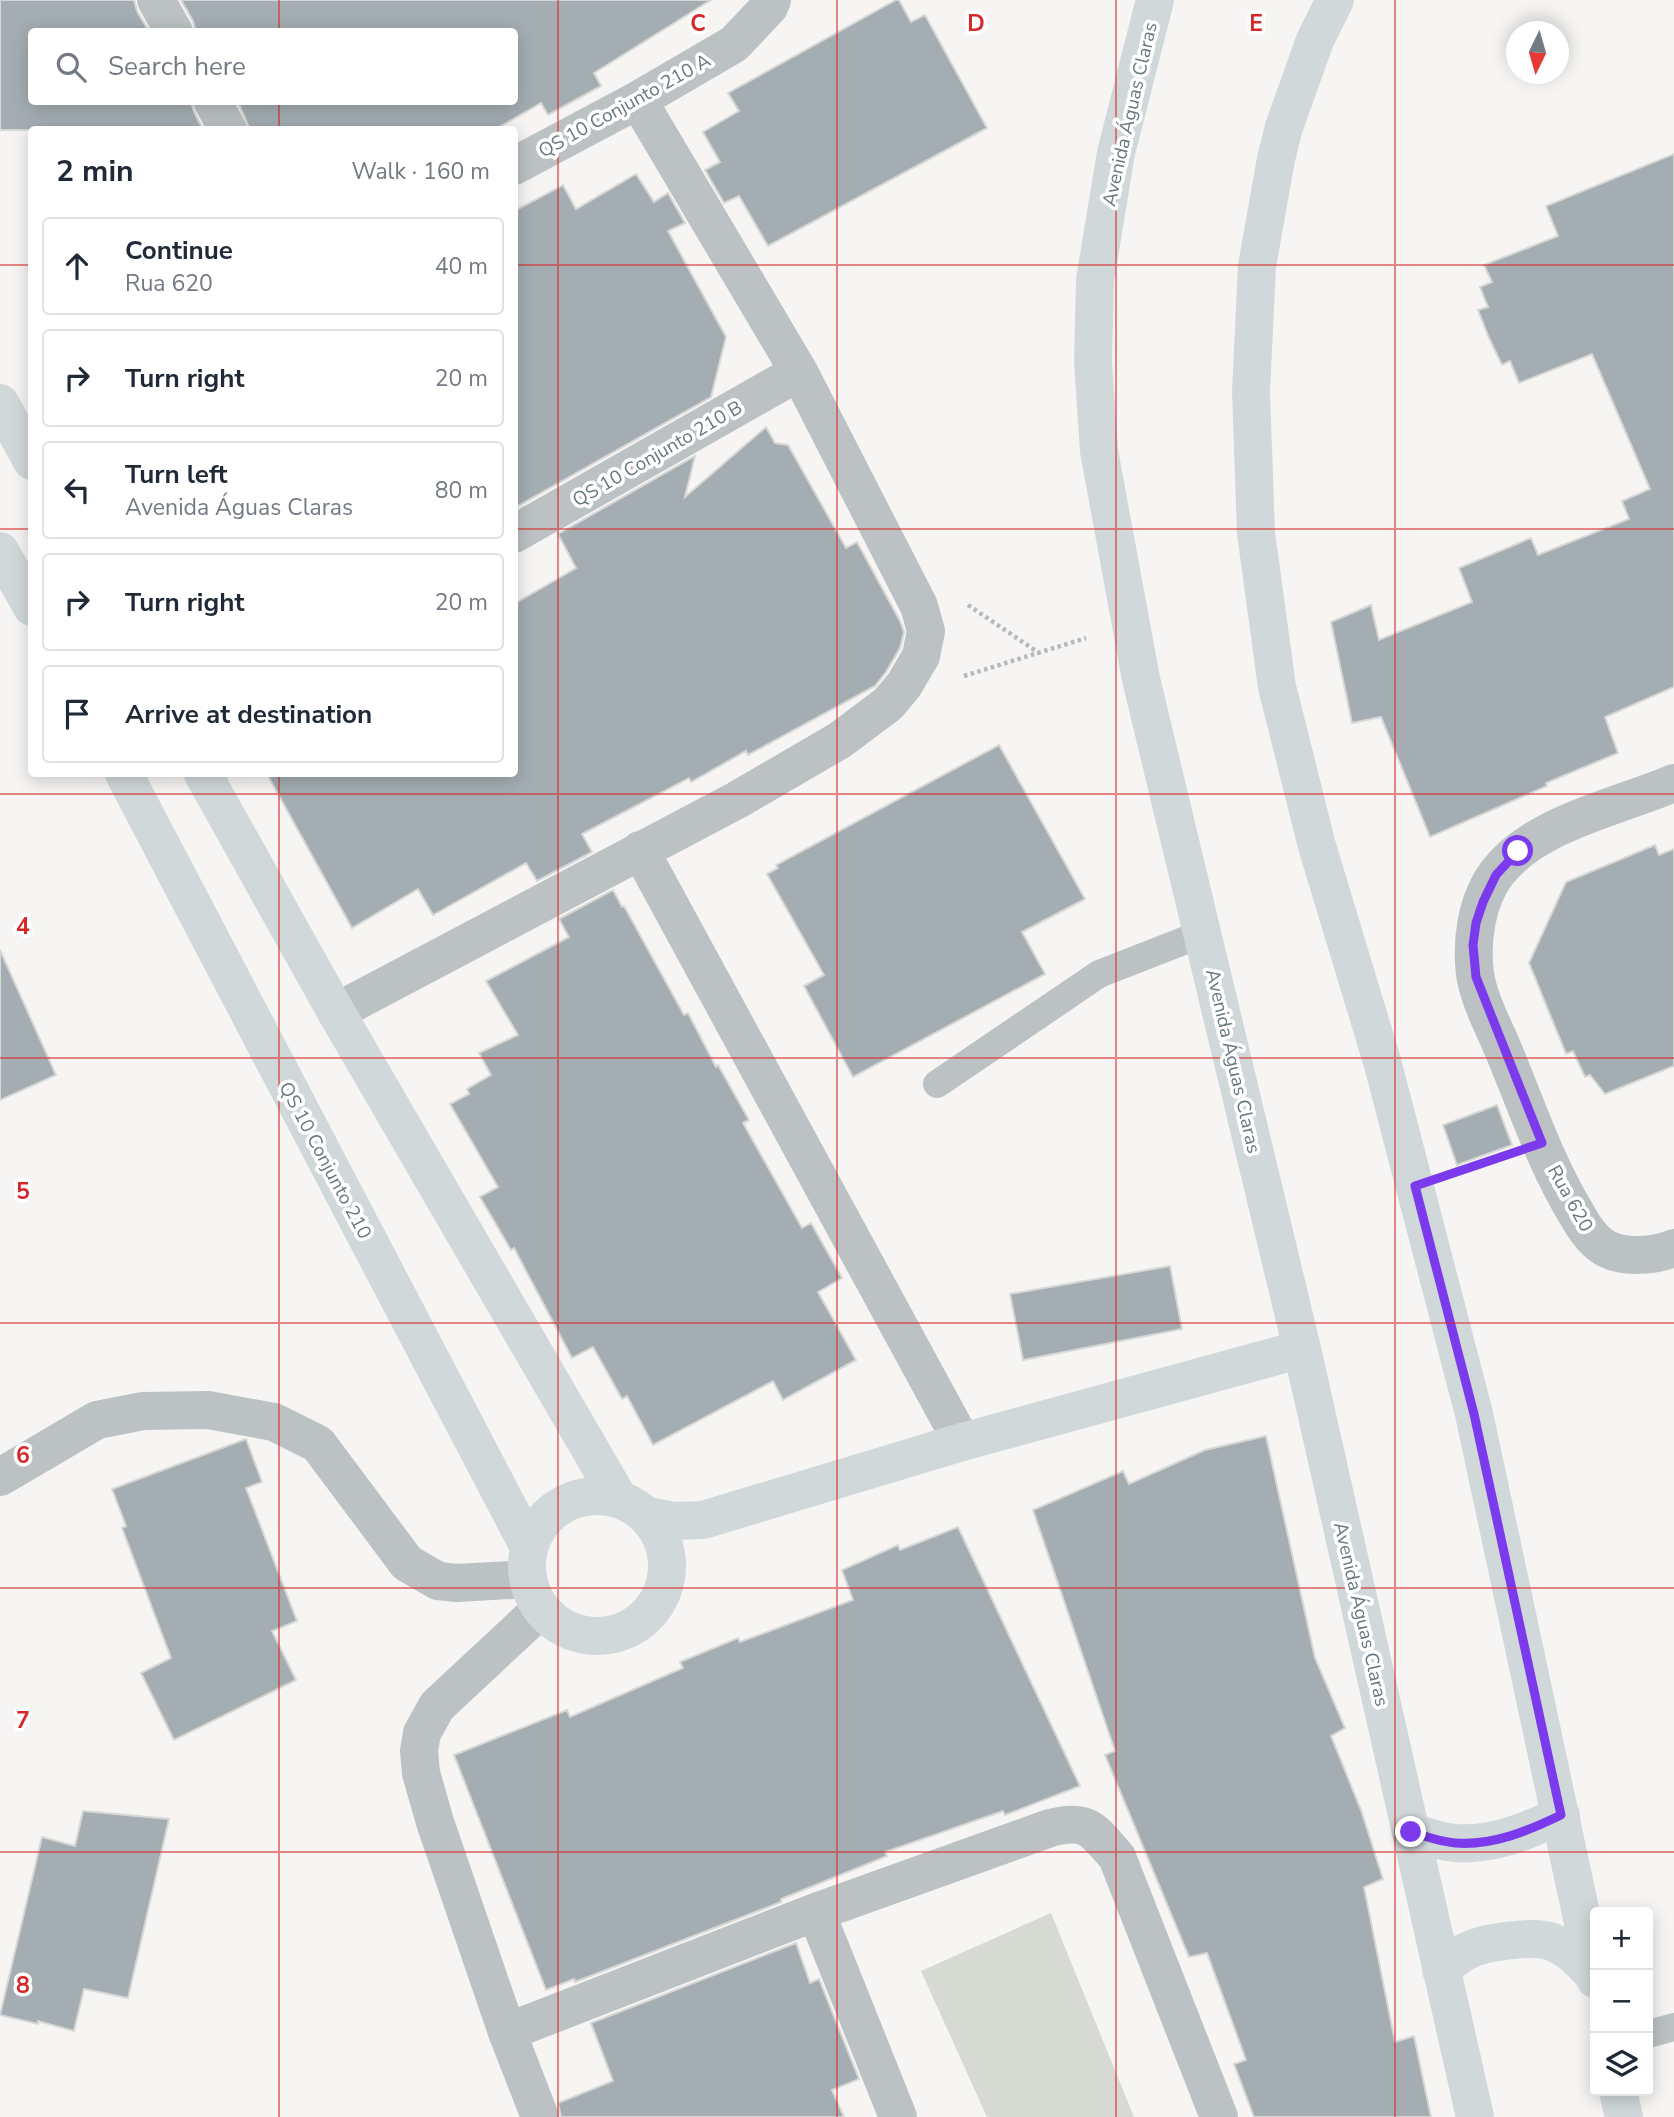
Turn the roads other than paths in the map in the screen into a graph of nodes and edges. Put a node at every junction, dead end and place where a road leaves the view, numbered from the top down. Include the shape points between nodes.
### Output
1 (156, 0) edge
2 (772, 0) edge
3 (1155, 0) edge
4 (1335, 0) edge
5 (172, 28) edge
6 (638, 100) junction
7 (215, 105) edge
8 (226, 126) edge
9 (518, 164) edge
10 (799, 372) junction
11 (0, 403) edge
12 (27, 443) edge
13 (518, 532) edge
14 (0, 551) edge
15 (28, 600) edge
16 (126, 777) edge
17 (205, 777) edge
18 (1674, 783) edge
19 (640, 850) junction
20 (1204, 933) junction
21 (337, 1012) junction
22 (937, 1084) dead end
23 (1674, 1248) edge
24 (1302, 1349) junction
25 (962, 1442) junction
26 (0, 1477) edge
27 (755, 1505) junction
28 (633, 1507) junction
29 (668, 1578) junction
30 (532, 1579) junction
31 (1561, 1815) junction
32 (1411, 1832) junction
33 (816, 1912) junction
34 (1441, 1970) junction
35 (1594, 1970) edge
36 (1590, 1972) edge
37 (1674, 2027) edge
38 (507, 2032) junction
39 (1652, 2033) edge
40 (1619, 2096) edge
41 (540, 2117) edge
42 (898, 2117) edge
43 (1219, 2117) edge
44 (1475, 2117) edge
45 (1623, 2117) edge

1 - 5 street
2 - 6 street, QS 10 Conjunto 210 A via 734,44
3 - 20 main road, Avenida Águas Claras via 1116,153 1096,280 1093,362 1099,452 1130,624
4 - 31 main road via 1315,40 1284,127 1257,266 1251,392 1256,533 1277,687 1317,846 1382,1060 1474,1414
6 - 9 street, QS 10 Conjunto 210 A
6 - 10 street
7 - 8 street
10 - 13 street, QS 10 Conjunto 210 B
10 - 19 street via 919,606 926,631 921,656 888,704 840,740
11 - 12 main road
14 - 15 main road
16 - 30 main road, QS 10 Conjunto 210
17 - 21 main road
18 - 23 street, Rua 620 via 1564,825 1518,851 1496,875 1483,902 1473,945 1476,977 1575,1213 1607,1249 1643,1255
19 - 21 street
19 - 25 street
20 - 22 lane via 1099,974
20 - 24 main road, Avenida Águas Claras
21 - 28 main road
24 - 25 main road
24 - 32 main road, Avenida Águas Claras
25 - 27 main road
26 - 30 street via 97,1420 143,1411 208,1410 274,1422 318,1444 407,1563 438,1581
27 - 28 main road via 703,1520 674,1521
27 - 29 main road via 708,1539
28 - 29 main road via 666,1545
28 - 30 main road via 590,1495 563,1504 541,1523
29 - 30 main road via 655,1608 630,1630 598,1637 566,1630
30 - 38 street via 437,1706 422,1733 419,1751 435,1822
31 - 32 main road via 1523,1833 1482,1841 1454,1843
31 - 35 main road
32 - 34 main road, Avenida Águas Claras
33 - 38 street
33 - 42 street
33 - 43 street via 1050,1828 1081,1824 1096,1833 1117,1857
34 - 36 main road via 1467,1950 1529,1940 1551,1941
34 - 44 main road, Avenida Águas Claras
37 - 39 lane
38 - 41 street
40 - 45 main road

